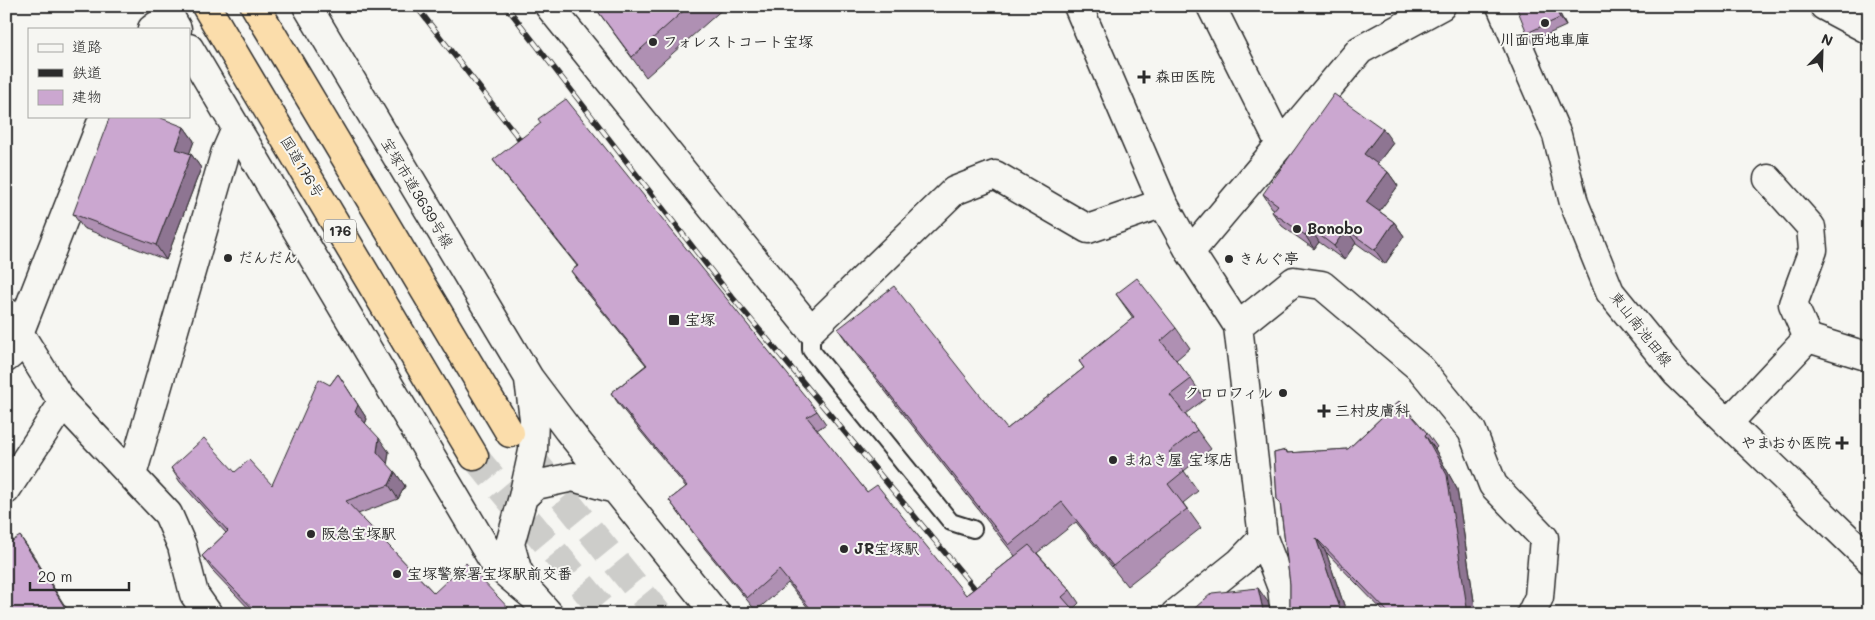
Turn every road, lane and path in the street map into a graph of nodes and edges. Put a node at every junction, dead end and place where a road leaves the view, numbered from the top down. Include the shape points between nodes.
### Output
1 (206, 6) edge
2 (255, 6) edge
3 (307, 6) edge
4 (549, 6) edge
5 (1078, 6) edge
6 (1211, 6) edge
7 (1441, 6) edge
8 (1501, 6) edge
9 (1824, 6) edge
10 (1869, 30) edge
11 (190, 50) edge
12 (103, 118) edge
13 (236, 129) junction
14 (1280, 144) junction
15 (1768, 179) dead end
16 (1163, 203) junction
17 (1190, 252) junction
18 (12, 322) edge
19 (1238, 326) junction
20 (811, 330) junction
21 (1808, 338) junction
22 (1869, 357) edge
23 (6, 358) edge
24 (529, 378) junction
25 (63, 403) junction
26 (1728, 423) junction
27 (510, 433) dead end
28 (474, 456) tunnel mouth
29 (132, 475) junction
30 (614, 489) junction
31 (6, 490) edge
32 (523, 497) junction
33 (973, 528) edge
34 (1262, 538) junction
35 (1869, 559) edge
36 (541, 605) edge
37 (208, 614) edge
38 (716, 614) edge
39 (1175, 614) edge
40 (1285, 614) edge
41 (1531, 614) edge

1 - 28 highway, 国道176号 / 176
2 - 27 highway
3 - 24 street, 宝塚市道3639号線
4 - 20 street
5 - 16 street
6 - 14 street
7 - 14 street via 1360,50
8 - 26 street, 東山南池田線 via 1557,135 1574,203 1610,292 1676,373
9 - 10 street
11 - 13 street
12 - 18 street
13 - 29 street via 225,154
13 - 36 street via 495,564
14 - 17 street
15 - 21 street via 1811,227 1813,250 1793,304
16 - 17 street
16 - 20 street via 1088,229 995,175 954,191
17 - 19 street
18 - 23 street via 11,354
18 - 25 street
19 - 34 street
19 - 41 street via 1294,282 1322,285 1421,369 1472,431 1493,485 1544,538 1539,597
20 - 33 lane via 811,350 951,522
21 - 22 street
21 - 26 street
24 - 30 street, 宝塚市道3639号線
24 - 32 street via 534,419 533,451
25 - 29 street
25 - 31 street
26 - 35 street, 東山南池田線
29 - 37 street via 168,514 182,546 194,594
30 - 32 street via 573,477 536,485
30 - 38 street, 宝塚市道3639号線
32 - 36 street via 510,544 516,569
34 - 39 street via 1240,562
34 - 40 street via 1282,588

